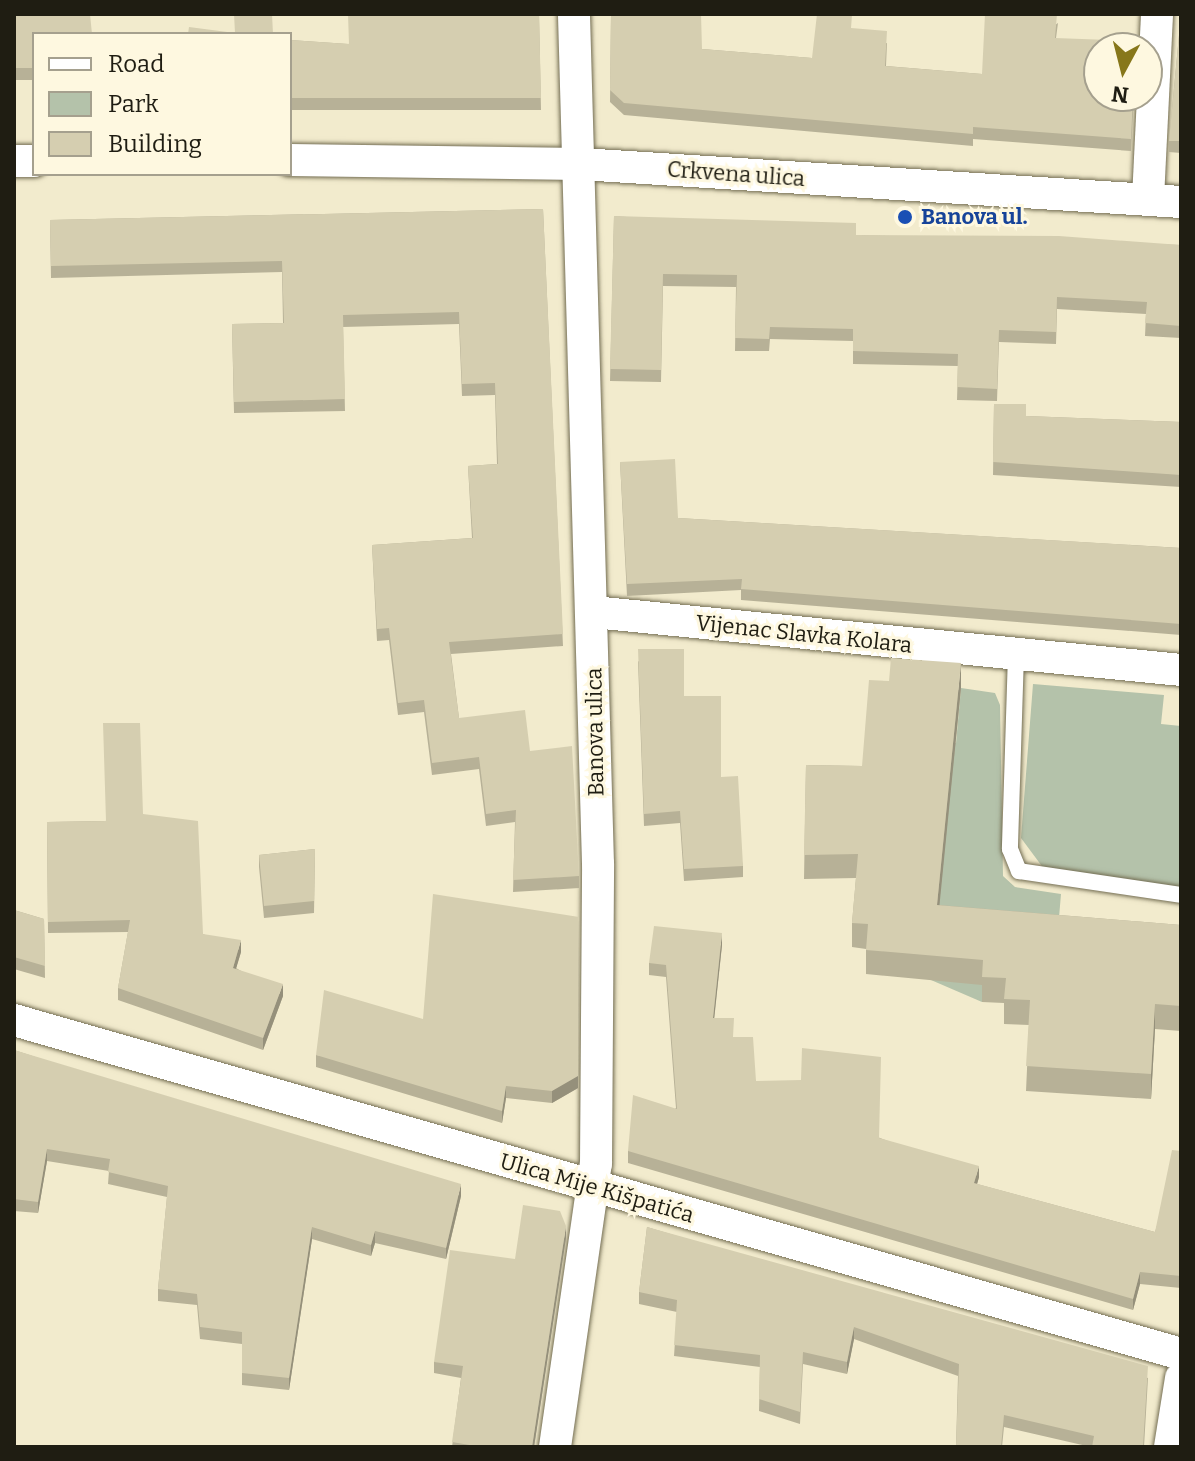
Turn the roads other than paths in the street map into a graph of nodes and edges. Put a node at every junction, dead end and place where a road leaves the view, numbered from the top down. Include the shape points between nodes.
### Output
1 (574, 14) edge
2 (1157, 14) edge
3 (292, 160) edge
4 (581, 164) junction
5 (1148, 199) junction
6 (1181, 202) edge
7 (593, 612) junction
8 (1016, 654) junction
9 (1181, 670) edge
10 (1181, 895) edge
11 (14, 1020) edge
12 (592, 1187) junction
13 (1181, 1354) edge
14 (1181, 1378) edge
15 (555, 1447) edge
16 (1170, 1447) edge

1 - 4 street, Banova ulica
2 - 5 street
3 - 4 street, Crkvena ulica
4 - 5 street, Crkvena ulica
4 - 7 street, Banova ulica
5 - 6 street, Crkvena ulica
7 - 8 street, Vijenac Slavka Kolara
7 - 12 street, Banova ulica via 598,880
8 - 9 street, Vijenac Slavka Kolara
8 - 10 lane via 1010,849 1019,871
11 - 12 street, Ulica Mije Kišpatića
12 - 13 street, Ulica Mije Kišpatića
12 - 15 street, Banova ulica
14 - 16 street

